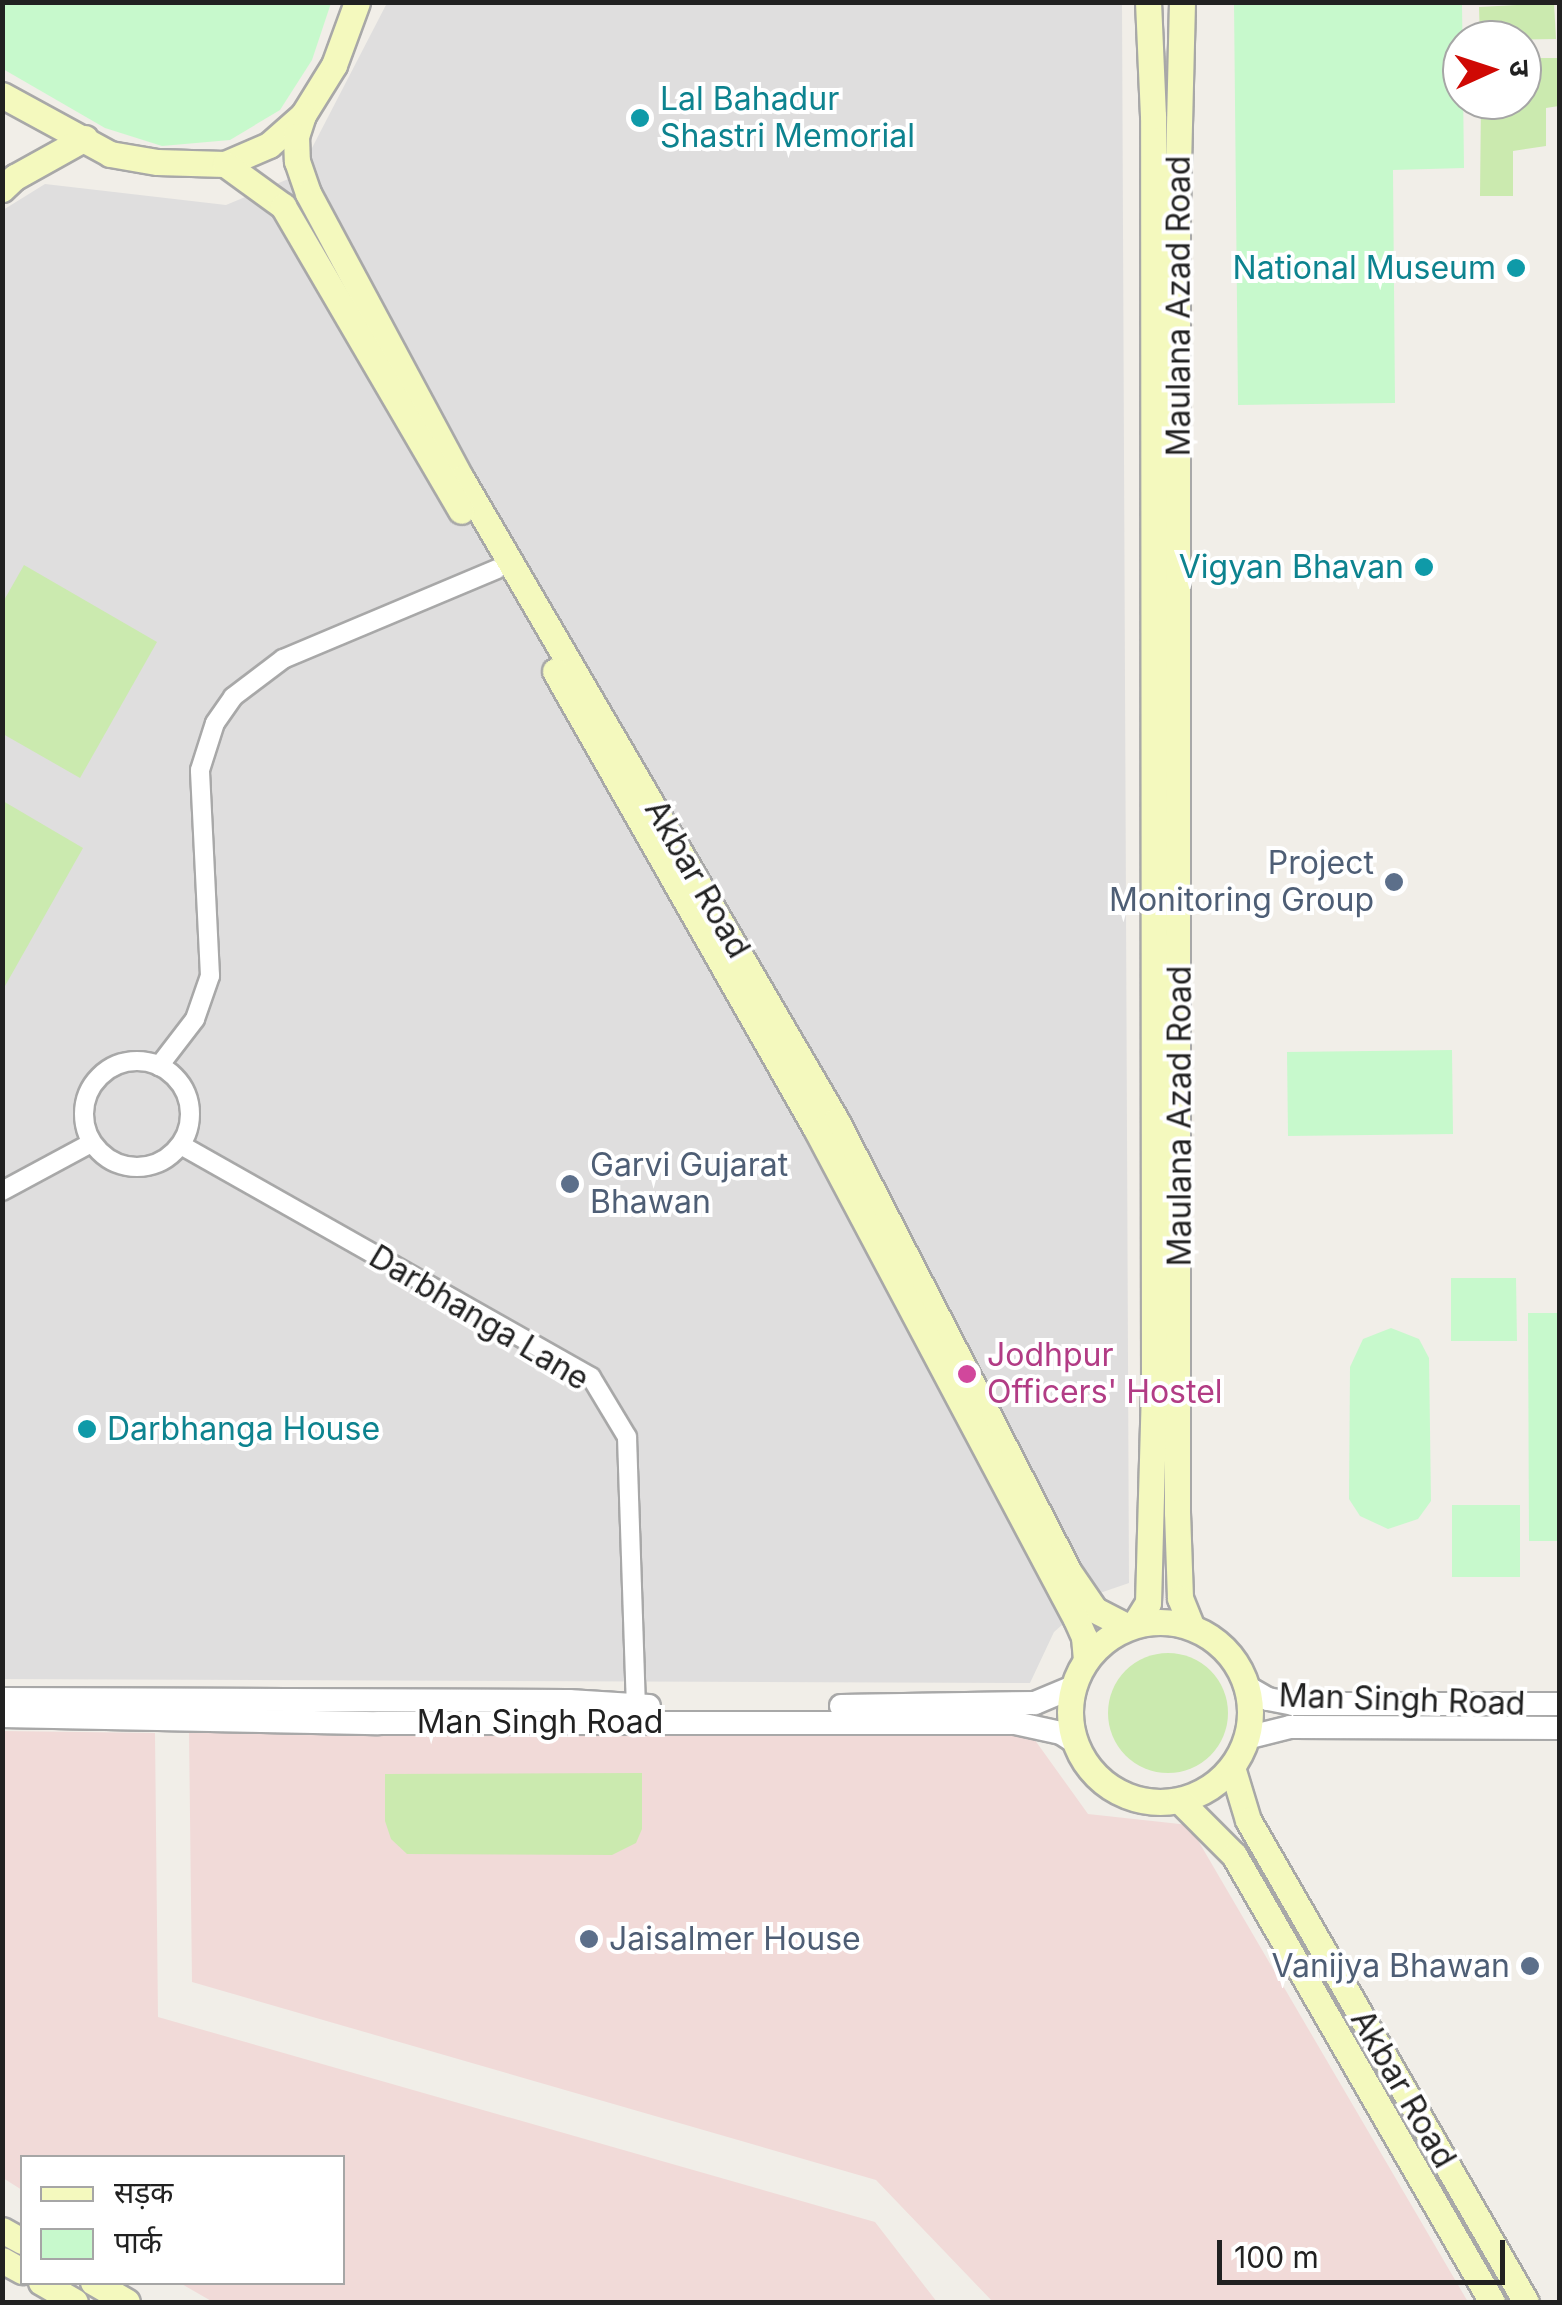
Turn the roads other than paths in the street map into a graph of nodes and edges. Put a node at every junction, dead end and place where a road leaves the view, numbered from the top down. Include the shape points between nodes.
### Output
1 (357, 2) edge
2 (1148, 2) edge
3 (1182, 2) edge
4 (2, 94) edge
5 (303, 115) junction
6 (84, 138) junction
7 (225, 164) junction
8 (2, 190) edge
9 (497, 569) junction
10 (159, 1066) junction
11 (92, 1143) junction
12 (181, 1145) junction
13 (2, 1191) edge
14 (1131, 1626) junction
15 (1192, 1627) junction
16 (1086, 1660) junction
17 (1074, 1687) junction
18 (1247, 1687) junction
19 (2, 1699) edge
20 (1560, 1704) edge
21 (636, 1706) junction
22 (2, 1716) edge
23 (1560, 1728) edge
24 (1074, 1738) junction
25 (1246, 1738) junction
26 (1232, 1767) junction
27 (1180, 1801) junction
28 (47, 2285) edge
29 (98, 2285) edge
30 (76, 2302) edge
31 (127, 2302) edge
32 (1492, 2302) edge
33 (1526, 2302) edge

1 - 5 main road via 334,65
2 - 14 main road, Maulana Azad Road via 1154,1393 1148,1603
3 - 15 main road, Maulana Azad Road via 1177,1512 1180,1598
4 - 6 main road
5 - 7 main road via 269,146
5 - 14 main road, Akbar Road via 297,162 308,194 452,462 836,1120 1069,1572 1095,1610
6 - 7 main road via 110,154
6 - 8 main road
7 - 9 main road, Akbar Road via 283,206
9 - 10 street via 282,659 233,697 215,723 200,770 210,976 195,1019
9 - 16 main road, Akbar Road via 816,1129 1076,1619
10 - 11 street via 127,1061 92,1083 84,1124
10 - 12 street via 182,1085 190,1105
11 - 12 street via 125,1167 146,1168
11 - 13 street
12 - 21 street, Darbhanga Lane via 591,1377 627,1437
14 - 15 main road via 1163,1621
14 - 16 main road via 1104,1640
15 - 18 main road via 1226,1652
16 - 17 main road
17 - 21 street, Man Singh Road via 1035,1704
17 - 24 main road
18 - 20 street, Man Singh Road via 1293,1704
18 - 25 main road
19 - 21 street, Man Singh Road
22 - 24 street, Man Singh Road via 1015,1723
23 - 25 street, Man Singh Road via 1290,1727
24 - 27 main road via 1087,1765 1116,1790 1154,1802
25 - 26 main road
26 - 27 main road
26 - 33 main road, Akbar Road via 1248,1820
27 - 32 main road, Akbar Road via 1234,1854
28 - 30 main road
29 - 31 main road

